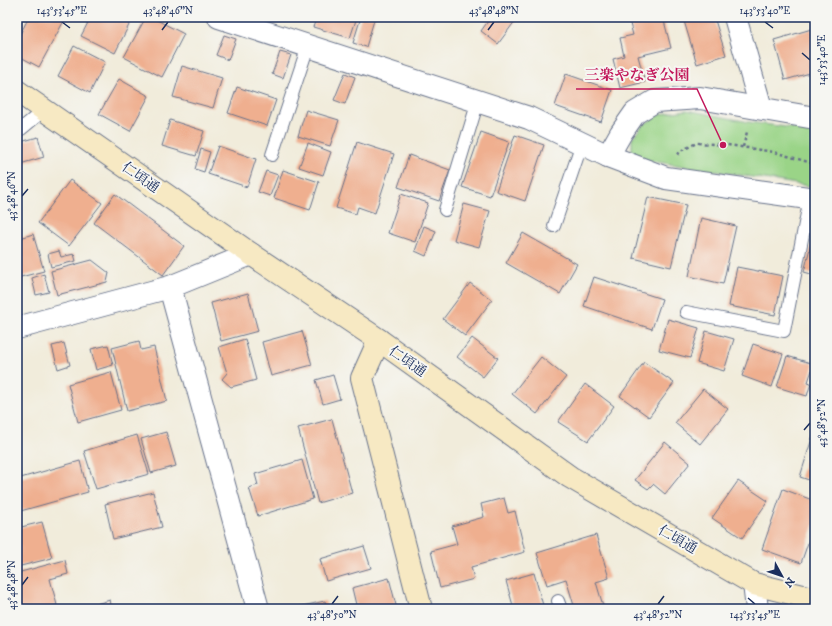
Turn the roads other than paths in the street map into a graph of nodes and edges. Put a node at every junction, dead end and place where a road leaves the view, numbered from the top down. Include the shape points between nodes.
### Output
1 (219, 17) edge
2 (735, 17) edge
3 (276, 26) edge
4 (308, 46) junction
5 (17, 91) edge
6 (478, 101) junction
7 (761, 108) junction
8 (44, 110) junction
9 (815, 118) edge
10 (17, 130) edge
11 (582, 143) junction
12 (272, 155) dead end
13 (608, 156) junction
14 (812, 198) edge
15 (445, 210) dead end
16 (554, 226) dead end
17 (251, 254) junction
18 (170, 287) junction
19 (686, 312) dead end
20 (17, 328) edge
21 (379, 340) junction
22 (754, 584) junction
23 (815, 599) edge
24 (258, 609) edge
25 (422, 609) edge
26 (757, 609) edge

1 - 3 street
2 - 7 street
3 - 4 street
4 - 6 street
4 - 12 lane
5 - 8 street, 仁頃通
6 - 11 street via 529,118
6 - 15 lane
7 - 9 street
7 - 13 street via 700,98 655,101 635,113
8 - 10 lane
8 - 17 street, 仁頃通
11 - 13 street
11 - 16 lane
13 - 14 street via 666,178
14 - 19 lane via 784,331
17 - 18 street
17 - 21 street, 仁頃通
18 - 20 street
18 - 24 street
21 - 22 street, 仁頃通 via 570,477
21 - 25 street via 362,378
22 - 23 street, 仁頃通
22 - 26 street

